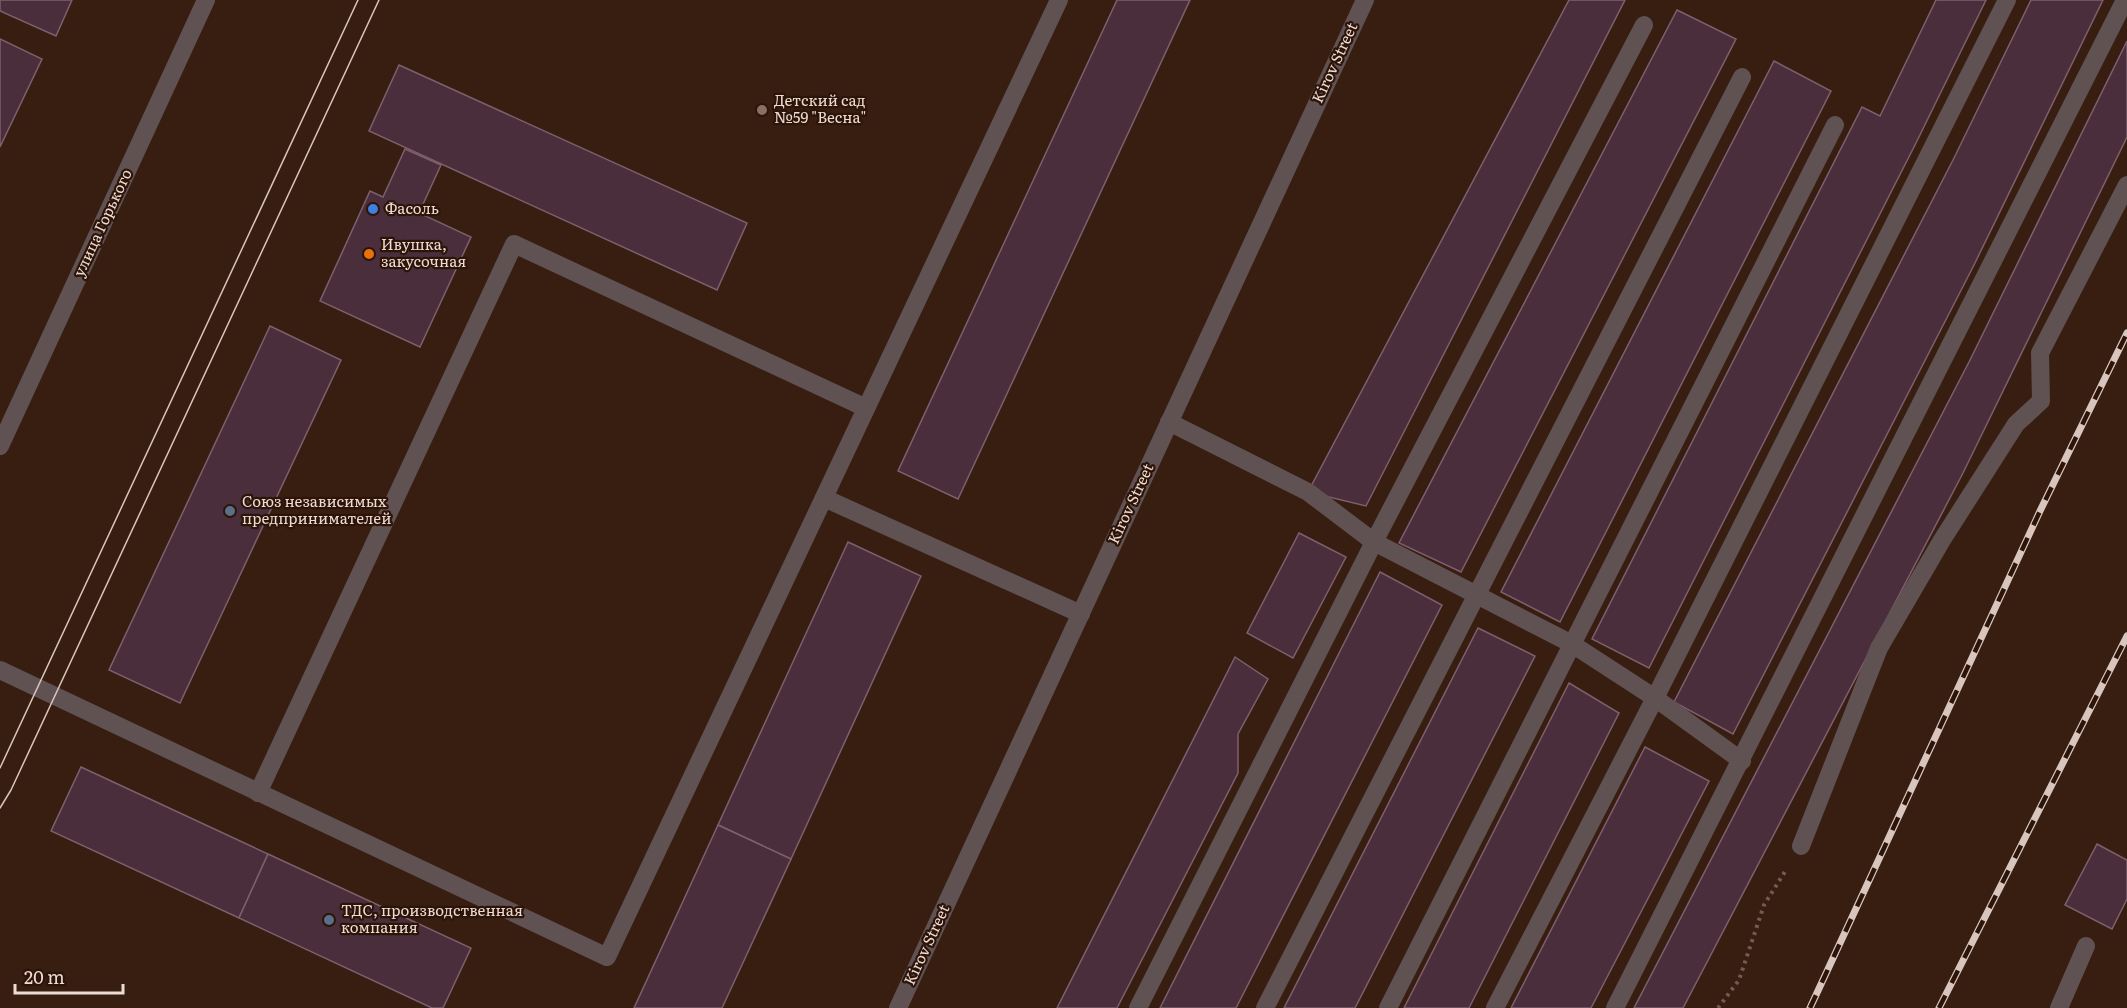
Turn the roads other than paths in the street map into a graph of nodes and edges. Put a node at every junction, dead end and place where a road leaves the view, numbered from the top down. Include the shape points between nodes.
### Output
1 (206, 0) edge
2 (1059, 0) edge
3 (1365, 0) edge
4 (2007, 0) edge
5 (2125, 0) edge
6 (1644, 25) dead end
7 (1742, 77) dead end
8 (1835, 125) dead end
9 (2127, 185) edge
10 (866, 408) junction
11 (1169, 422) junction
12 (0, 446) edge
13 (824, 498) junction
14 (1374, 542) junction
15 (1477, 595) junction
16 (1081, 614) junction
17 (1572, 644) junction
18 (0, 670) edge
19 (1654, 698) junction
20 (1742, 761) junction
21 (258, 793) junction
22 (1802, 846) road end
23 (2086, 946) dead end
24 (898, 1008) edge
25 (1138, 1008) edge
26 (1265, 1008) edge
27 (1388, 1008) edge
28 (1495, 1008) edge
29 (1615, 1008) edge
30 (2059, 1008) edge

1 - 12 street, улица Горького
2 - 10 street
3 - 11 street, Kirov Street
4 - 19 street
5 - 20 street
6 - 14 street
7 - 15 street
8 - 17 street
9 - 22 street via 2040,353 2041,401 2016,424 1942,540 1880,648
10 - 13 street
10 - 21 street via 514,244
11 - 14 street via 1308,492
11 - 16 street, Kirov Street
13 - 16 street
13 - 21 street via 607,957
14 - 15 street
14 - 25 street
15 - 17 street
15 - 26 street
16 - 24 street, Kirov Street
17 - 19 street
17 - 27 street
18 - 21 street
19 - 20 street
19 - 28 street
20 - 29 street
23 - 30 street

